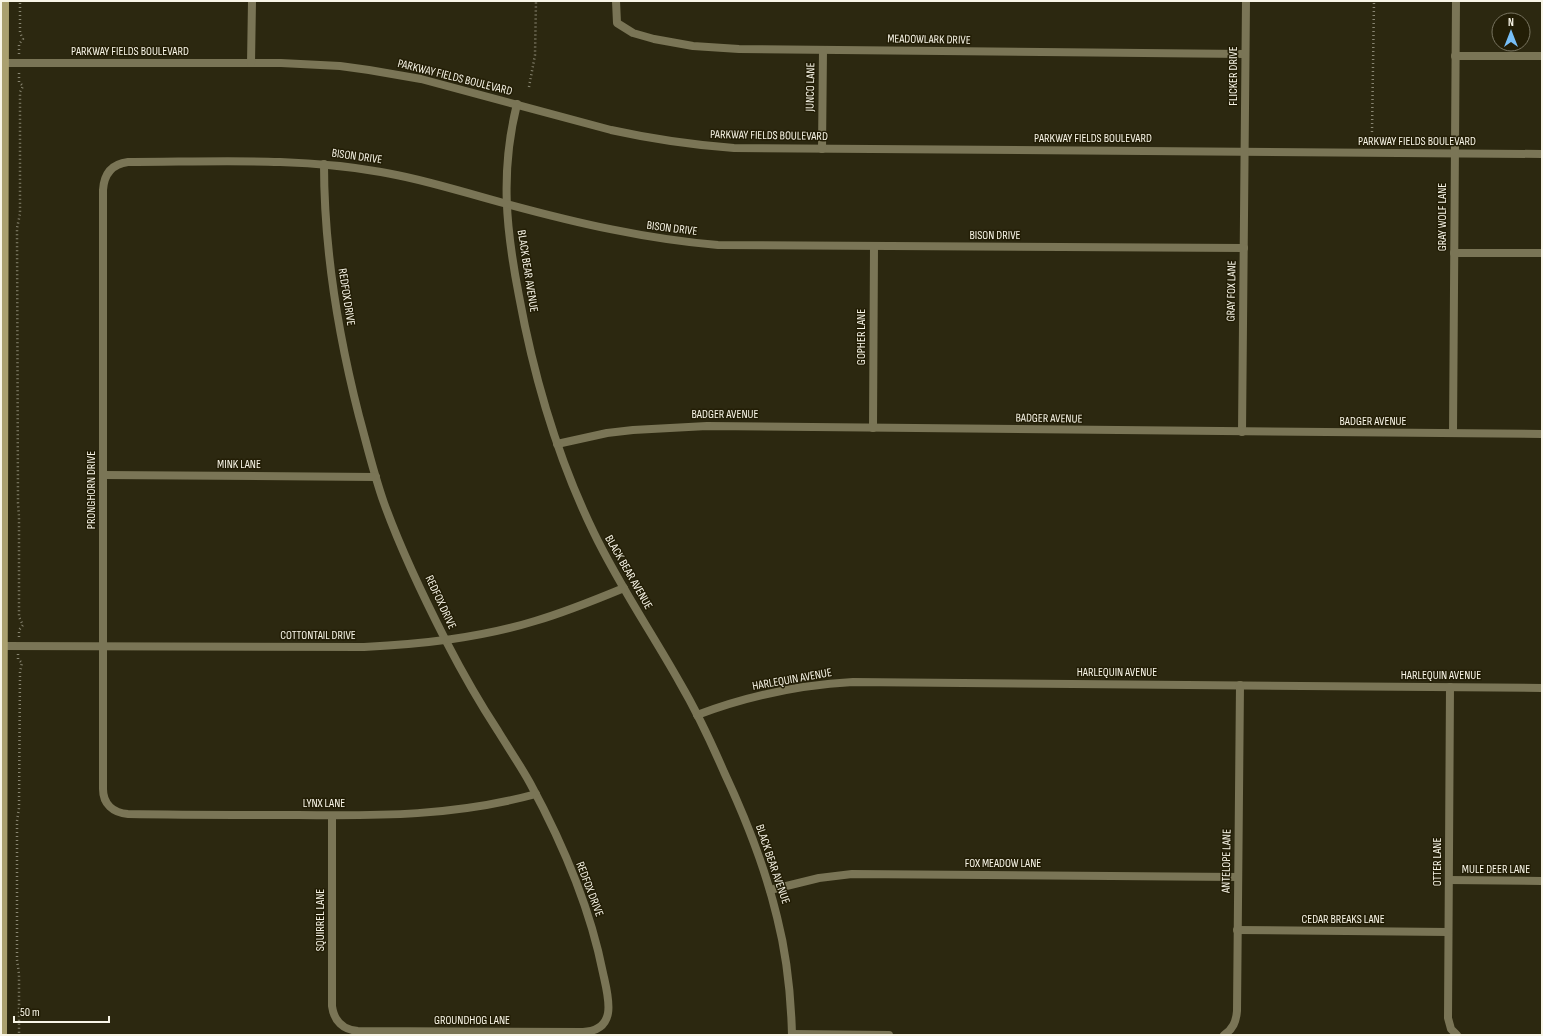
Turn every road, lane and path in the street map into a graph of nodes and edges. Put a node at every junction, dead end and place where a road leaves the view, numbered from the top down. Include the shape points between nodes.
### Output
1 (5, 1) edge
2 (20, 1) edge
3 (252, 1) edge
4 (536, 1) edge
5 (616, 1) edge
6 (1246, 1) edge
7 (1374, 1) edge
8 (1456, 1) edge
9 (19, 44) dead end
10 (823, 50) junction
11 (1245, 54) junction
12 (1455, 56) junction
13 (1542, 56) edge
14 (5, 63) junction
15 (252, 63) junction
16 (19, 82) dead end
17 (529, 87) dead end
18 (517, 104) junction
19 (1372, 132) dead end
20 (822, 149) junction
21 (1244, 152) junction
22 (1454, 153) junction
23 (1542, 154) edge
24 (324, 164) junction
25 (109, 171) joint
26 (506, 204) junction
27 (874, 247) junction
28 (1244, 248) junction
29 (1454, 253) junction
30 (1542, 253) edge
31 (873, 428) junction
32 (1242, 432) junction
33 (1453, 433) junction
34 (1542, 434) edge
35 (557, 444) junction
36 (103, 475) junction
37 (376, 477) junction
38 (624, 588) junction
39 (19, 630) dead end
40 (445, 640) junction
41 (4, 646) junction
42 (103, 646) junction
43 (18, 659) dead end
44 (1240, 685) junction
45 (1450, 687) junction
46 (1542, 688) edge
47 (697, 716) junction
48 (536, 794) junction
49 (112, 809) joint
50 (332, 816) junction
51 (1238, 877) junction
52 (1449, 880) junction
53 (1542, 881) edge
54 (770, 890) junction
55 (1237, 930) junction
56 (1448, 932) junction
57 (339, 1023) joint
58 (604, 1023) joint
59 (1225, 1034) edge
60 (3, 1035) edge
61 (19, 1035) edge
62 (792, 1035) edge
63 (889, 1035) edge
64 (1457, 1035) edge

1 - 14 main road
2 - 9 path via 20,33 24,39
3 - 15 street
4 - 17 path via 535,55
5 - 10 street, MEADOWLARK DRIVE via 618,23 633,33 654,39 693,46 739,49
6 - 11 street, FLICKER DRIVE
7 - 19 path
8 - 12 street, GRAY WOLF LANE
10 - 11 street, MEADOWLARK DRIVE
10 - 20 street, JUNCO LANE
11 - 21 street, FLICKER DRIVE
12 - 13 street
12 - 22 street, GRAY WOLF LANE
14 - 15 street, PARKWAY FIELDS BOULEVARD
14 - 41 main road
15 - 18 street, PARKWAY FIELDS BOULEVARD via 311,64 376,71 434,82
16 - 39 path via 23,86 20,92 18,228 19,616 23,625
18 - 20 street, PARKWAY FIELDS BOULEVARD via 611,130 673,142 734,148
18 - 26 street, BLACK BEAR AVENUE via 506,164
20 - 21 street, PARKWAY FIELDS BOULEVARD
21 - 22 street, PARKWAY FIELDS BOULEVARD
21 - 28 street, GRAY FOX LANE
22 - 23 street, PARKWAY FIELDS BOULEVARD
22 - 29 street, GRAY WOLF LANE
24 - 25 street, BISON DRIVE via 128,162 121,163
24 - 26 street, BISON DRIVE via 406,177
24 - 37 street, REDFOX DRIVE via 327,242 338,318 353,391
25 - 36 street, PRONGHORN DRIVE via 103,183
26 - 27 street, BISON DRIVE via 606,229 685,242 750,246
26 - 35 street, BLACK BEAR AVENUE via 524,326
27 - 28 street, BISON DRIVE
27 - 31 street, GOPHER LANE
28 - 32 street, GRAY FOX LANE
29 - 30 street
29 - 33 street, GRAY WOLF LANE
31 - 32 street, BADGER AVENUE
31 - 35 street, BADGER AVENUE via 682,426 607,433
32 - 33 street, BADGER AVENUE
33 - 34 street, BADGER AVENUE
35 - 38 street, BLACK BEAR AVENUE via 591,528
36 - 37 street, MINK LANE
36 - 42 street, PRONGHORN DRIVE
37 - 40 street, REDFOX DRIVE via 403,550
38 - 40 street, COTTONTAIL DRIVE via 535,621 493,632
38 - 47 street, BLACK BEAR AVENUE
40 - 42 street, COTTONTAIL DRIVE via 364,647
40 - 48 street, REDFOX DRIVE
41 - 42 street, COTTONTAIL DRIVE
41 - 60 main road
42 - 49 street, PRONGHORN DRIVE via 103,794
43 - 61 path via 22,664 17,821
44 - 45 street, HARLEQUIN AVENUE
44 - 47 street, HARLEQUIN AVENUE via 838,683 764,694
44 - 51 street, ANTELOPE LANE
45 - 46 street, HARLEQUIN AVENUE
45 - 52 street, OTTER LANE
47 - 54 street, BLACK BEAR AVENUE via 731,786
48 - 50 street, LYNX LANE via 493,805 433,813
48 - 58 street, REDFOX DRIVE via 575,880 592,928 609,1006
49 - 50 street, LYNX LANE via 122,814
50 - 57 street, SQUIRREL LANE via 332,1006
51 - 54 street, FOX MEADOW LANE via 852,874 819,878
51 - 55 street, ANTELOPE LANE
52 - 53 street, MULE DEER LANE
52 - 56 street, OTTER LANE
54 - 62 street, BLACK BEAR AVENUE via 784,948
55 - 56 street, CEDAR BREAKS LANE
55 - 59 street, ANTELOPE LANE via 1237,1017 1233,1027
56 - 64 street, OTTER LANE via 1448,1018 1451,1029
57 - 58 street, GROUNDHOG LANE via 353,1030 583,1032 595,1030
62 - 63 street

